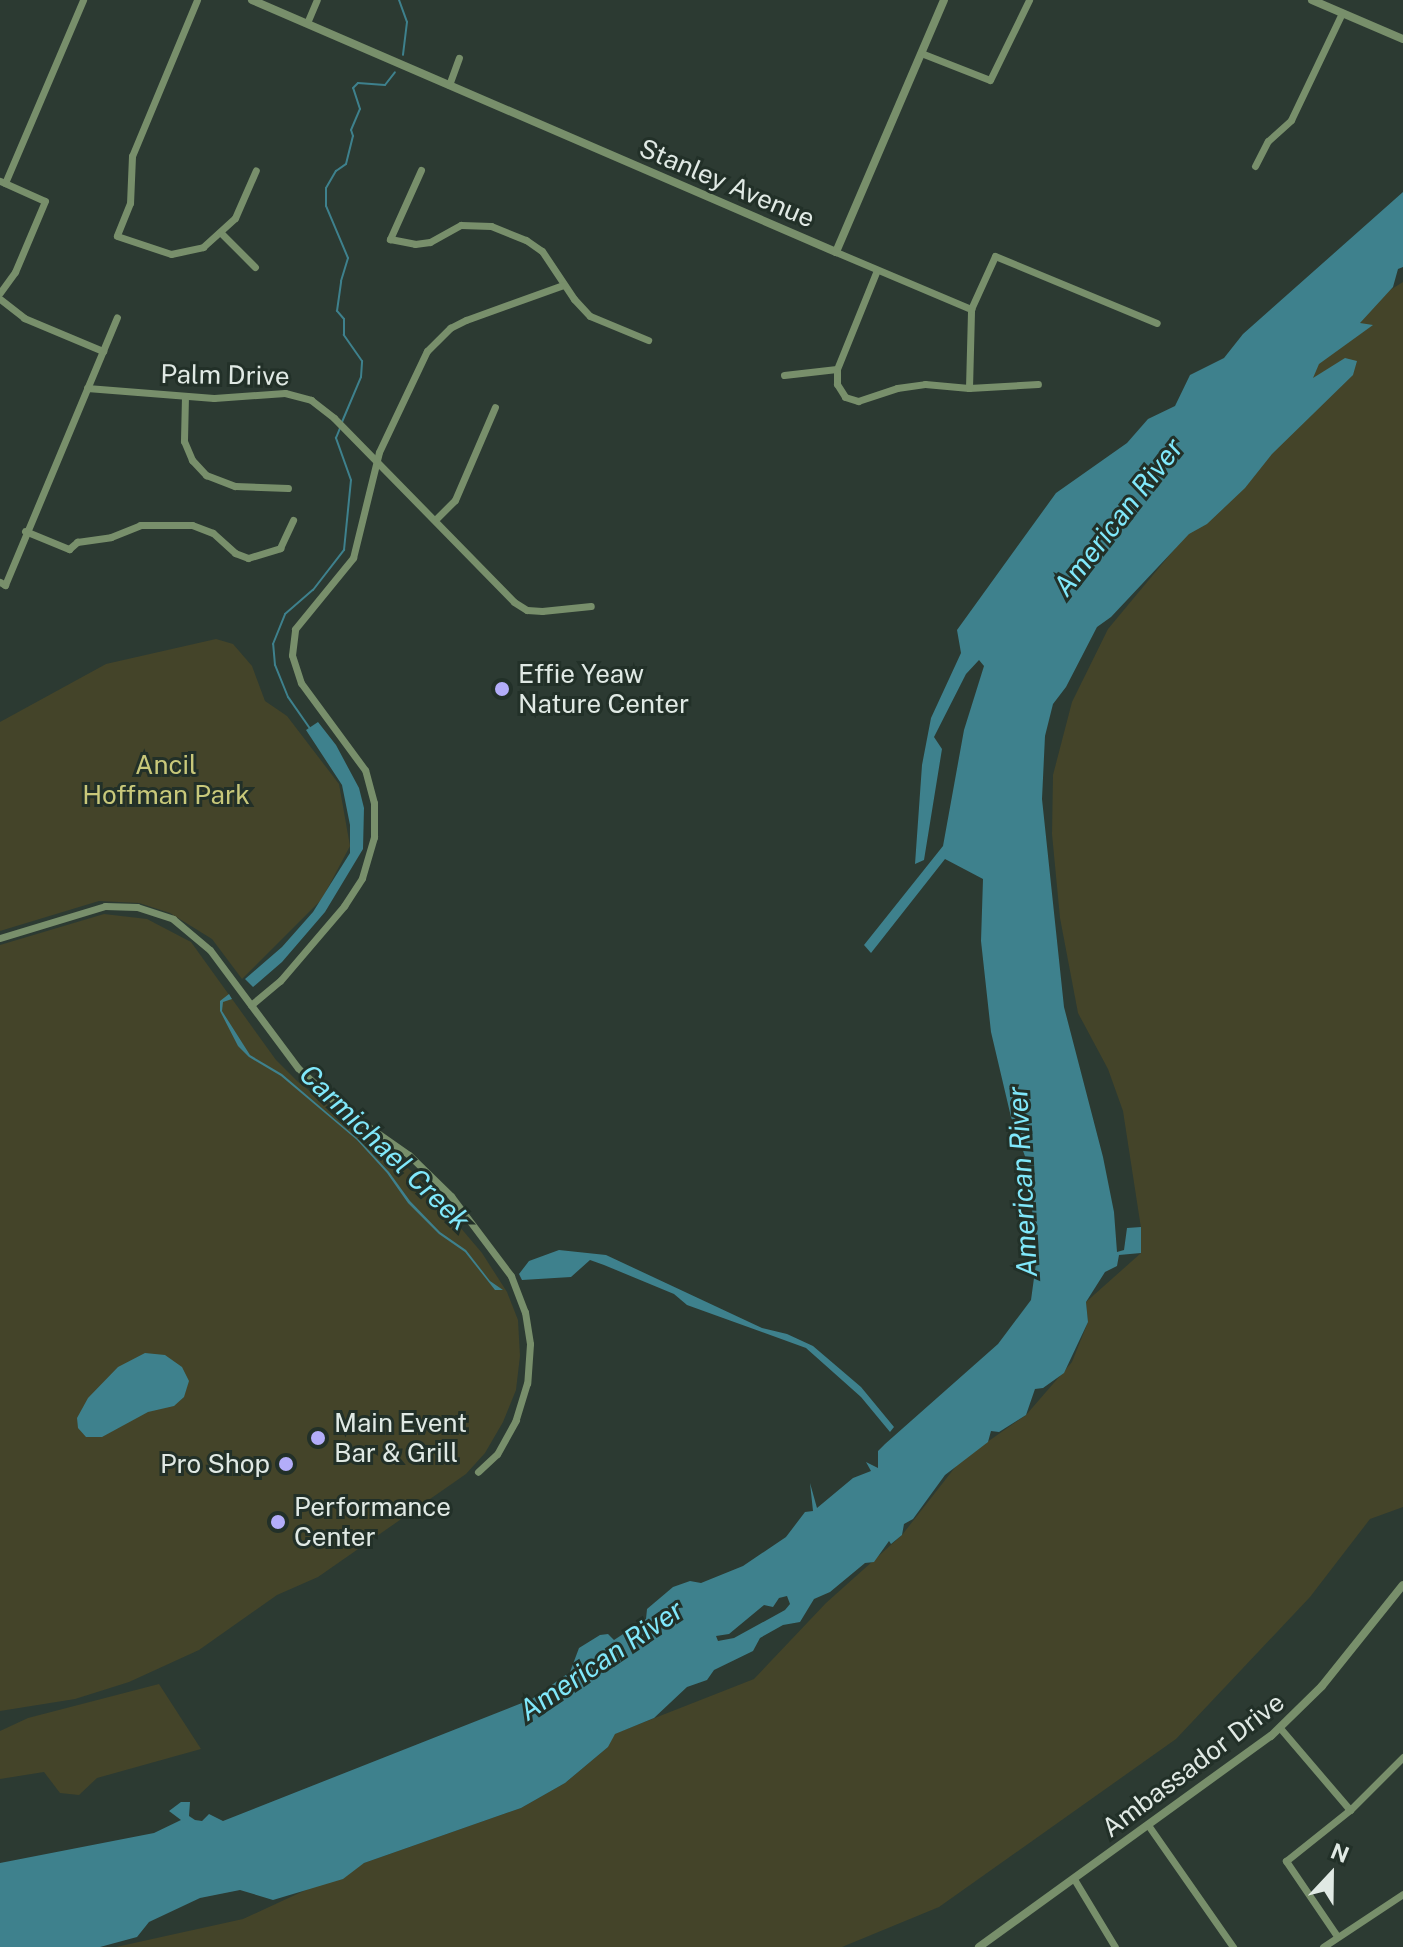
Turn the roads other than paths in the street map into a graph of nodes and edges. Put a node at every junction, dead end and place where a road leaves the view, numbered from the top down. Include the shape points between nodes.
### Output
1 (83, 0) edge
2 (197, 0) edge
3 (252, 0) edge
4 (317, 0) edge
5 (944, 0) edge
6 (1029, 0) edge
7 (1312, 0) edge
8 (1342, 13) junction
9 (307, 23) junction
10 (1403, 39) edge
11 (921, 53) junction
12 (459, 58) dead end
13 (449, 85) junction
14 (1255, 166) dead end
15 (256, 170) dead end
16 (421, 170) dead end
17 (2, 182) edge
18 (221, 233) junction
19 (836, 252) junction
20 (255, 267) dead end
21 (877, 270) junction
22 (563, 285) junction
23 (0, 296) edge
24 (971, 309) junction
25 (117, 317) dead end
26 (1157, 323) dead end
27 (648, 340) dead end
28 (103, 351) junction
29 (837, 369) junction
30 (784, 375) dead end
31 (1038, 384) dead end
32 (87, 388) junction
33 (969, 388) junction
34 (185, 396) junction
35 (495, 407) dead end
36 (376, 461) junction
37 (288, 488) dead end
38 (293, 520) dead end
39 (435, 520) junction
40 (25, 531) junction
41 (0, 582) edge
42 (591, 606) dead end
43 (0, 938) edge
44 (251, 1005) junction
45 (478, 1472) dead end
46 (1403, 1585) edge
47 (1280, 1728) junction
48 (1402, 1760) edge
49 (1350, 1810) junction
50 (1148, 1825) junction
51 (1074, 1879) junction
52 (1403, 1894) edge
53 (1337, 1936) junction
54 (979, 1947) edge
55 (1115, 1947) edge
56 (1233, 1947) edge
57 (1323, 1947) edge

1 - 17 street
2 - 18 street via 132,156 130,203 117,236 171,254 198,249
3 - 9 street, Stanley Avenue
4 - 9 street
5 - 11 street
6 - 11 street via 990,80
7 - 8 street
8 - 10 street
8 - 14 street via 1291,120 1268,141
9 - 13 street, Stanley Avenue
11 - 19 street
12 - 13 street
13 - 19 street, Stanley Avenue
15 - 18 street via 241,208
16 - 22 street via 390,239 425,243 461,225 486,224 534,245
17 - 23 street via 45,201
18 - 20 street
19 - 21 street, Stanley Avenue
21 - 24 street, Stanley Avenue
21 - 29 street
22 - 27 street via 590,316
22 - 36 street via 466,320 438,338 421,360
23 - 28 street via 24,318
24 - 26 street via 995,256
24 - 33 street
25 - 28 street
28 - 32 street
29 - 30 street
29 - 33 street via 839,389 853,401 911,385
31 - 33 street
32 - 34 street, Palm Drive
32 - 40 street
34 - 36 street, Palm Drive via 295,395 316,403
34 - 37 street via 184,441 206,475 235,486
35 - 39 street via 455,500
36 - 39 street, Palm Drive
36 - 44 street via 353,558 301,619 292,655 301,683 365,770 374,803 374,837 362,878 344,906 280,981
38 - 40 street via 280,548 248,558 192,525 140,525 111,537 77,542 69,549
39 - 42 street, Palm Drive via 486,576 527,610
40 - 41 street via 5,585
43 - 44 street via 94,908 121,905 153,911 180,923 203,942
44 - 45 street via 279,1047 318,1088 431,1175 511,1276 527,1325 527,1383 508,1437
46 - 47 street, Ambassador Drive via 1315,1694
47 - 49 street
47 - 50 street, Ambassador Drive
48 - 49 street
49 - 53 street via 1286,1861
50 - 51 street, Ambassador Drive
50 - 56 street
51 - 54 street, Ambassador Drive
51 - 55 street
52 - 53 street
53 - 57 street

